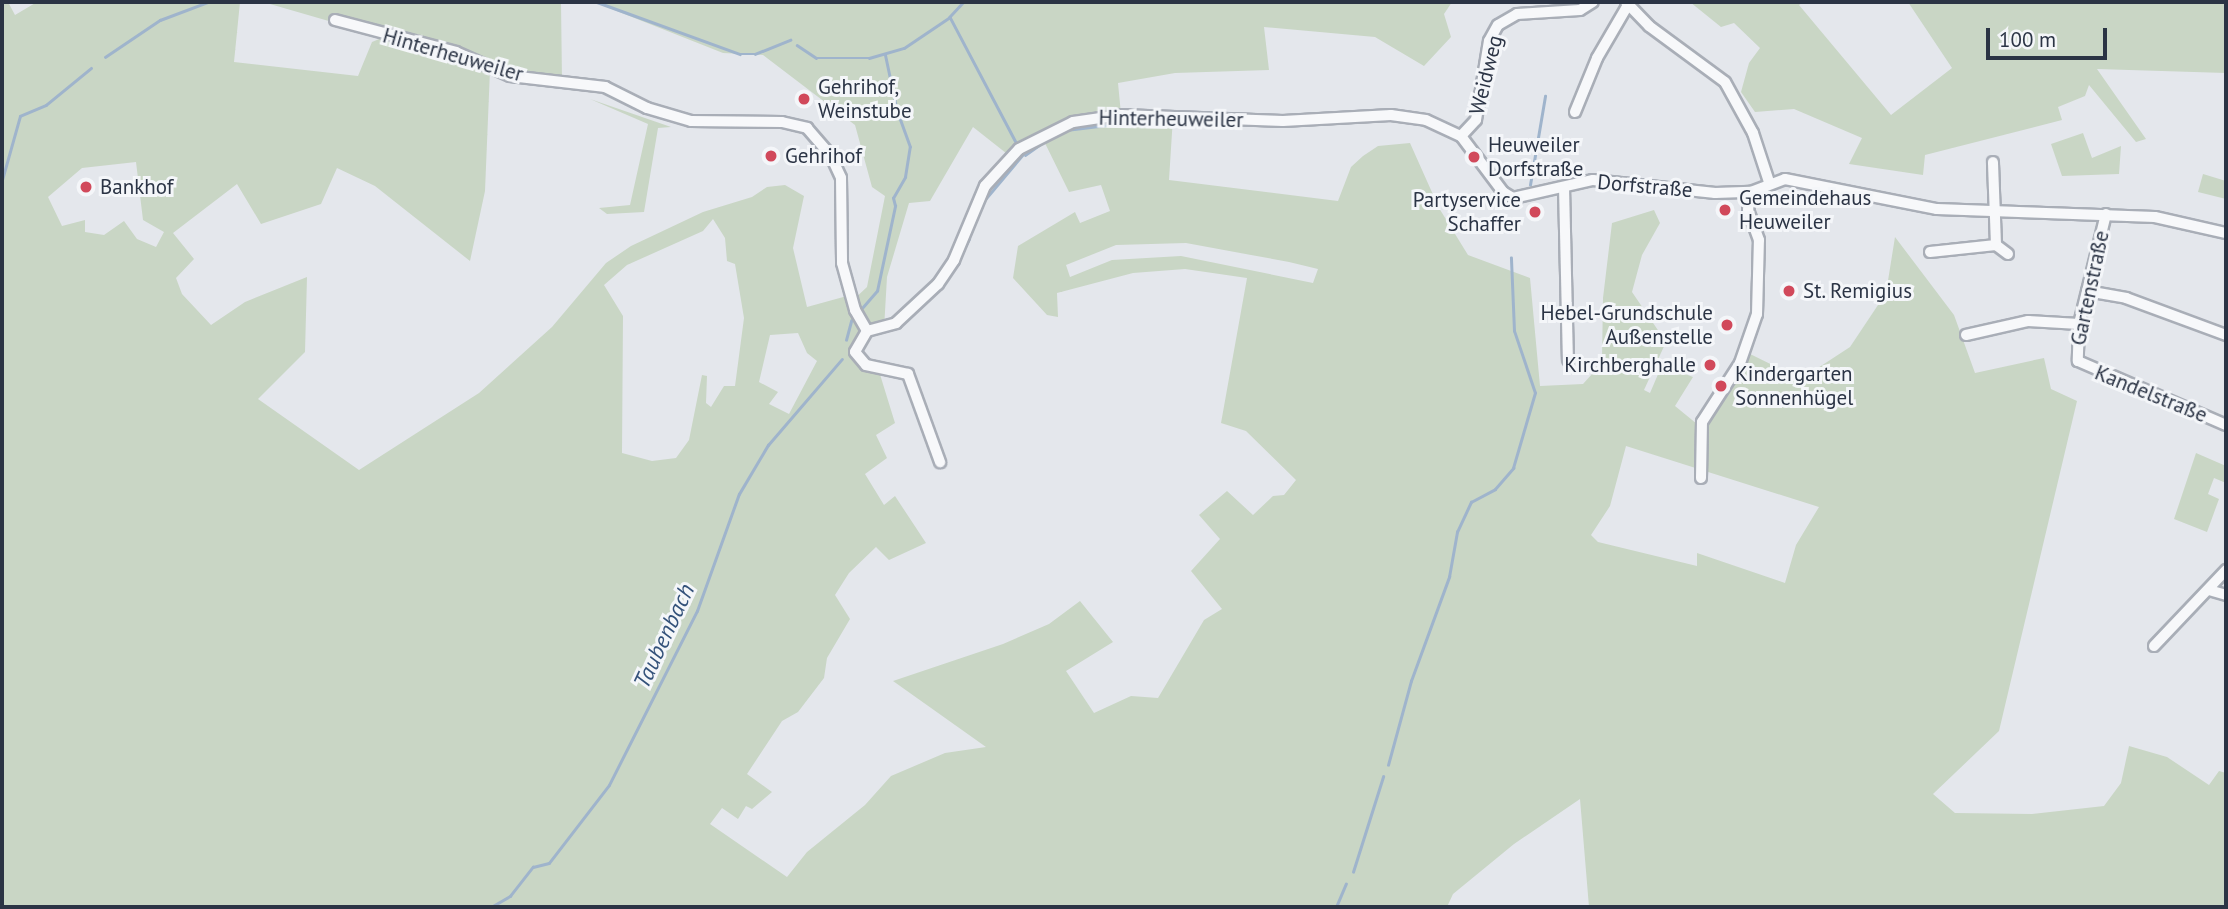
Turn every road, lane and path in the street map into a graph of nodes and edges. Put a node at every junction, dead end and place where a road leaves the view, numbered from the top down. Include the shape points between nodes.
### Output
1 (1593, 2) edge
2 (1627, 3) edge
3 (335, 20) dead end
4 (1575, 113) dead end
5 (1283, 121) joint
6 (1461, 136) junction
7 (1993, 162) dead end
8 (1769, 181) junction
9 (1564, 187) junction
10 (1751, 192) junction
11 (1995, 211) junction
12 (2106, 214) junction
13 (2226, 233) edge
14 (1996, 244) junction
15 (1930, 252) dead end
16 (2008, 254) dead end
17 (2087, 291) junction
18 (2079, 324) junction
19 (867, 331) junction
20 (1966, 335) dead end
21 (2226, 335) edge
22 (1568, 360) dead end
23 (2078, 361) joint
24 (2226, 425) edge
25 (940, 462) dead end
26 (1701, 478) dead end
27 (2226, 570) edge
28 (2209, 590) junction
29 (2226, 596) edge
30 (2154, 646) dead end

1 - 6 street, Weidweg via 1580,10 1517,14 1498,25 1489,41 1476,120
2 - 4 street via 1597,58
2 - 8 street via 1725,82 1753,133
3 - 19 street, Hinterheuweiler via 456,52 510,76 605,87 647,108 691,121 782,122 807,128 830,154 841,178 842,263
5 - 6 street, Dorfstraße via 1391,115 1426,120
5 - 19 street, Hinterheuweiler via 1121,115 1073,122 1041,134 1019,149 985,186 954,260 938,284 896,323
6 - 9 street, Dorfstraße via 1503,192 1513,198
7 - 11 street
8 - 10 street, Dorfstraße
8 - 11 street via 1798,179 1890,203
9 - 10 street, Dorfstraße via 1593,180 1715,193
9 - 22 street
10 - 26 street via 1748,210 1759,240 1757,314 1740,363 1702,422
11 - 12 street
11 - 14 street
12 - 13 street via 2155,217
12 - 17 street, Gartenstraße
14 - 15 street
14 - 16 street
17 - 18 street, Gartenstraße
17 - 21 street via 2126,299
18 - 20 street via 2028,321
18 - 23 street, Gartenstraße
19 - 25 street via 855,352 866,365 908,374
23 - 24 street, Kandelstraße
27 - 28 street
28 - 29 street
28 - 30 street

